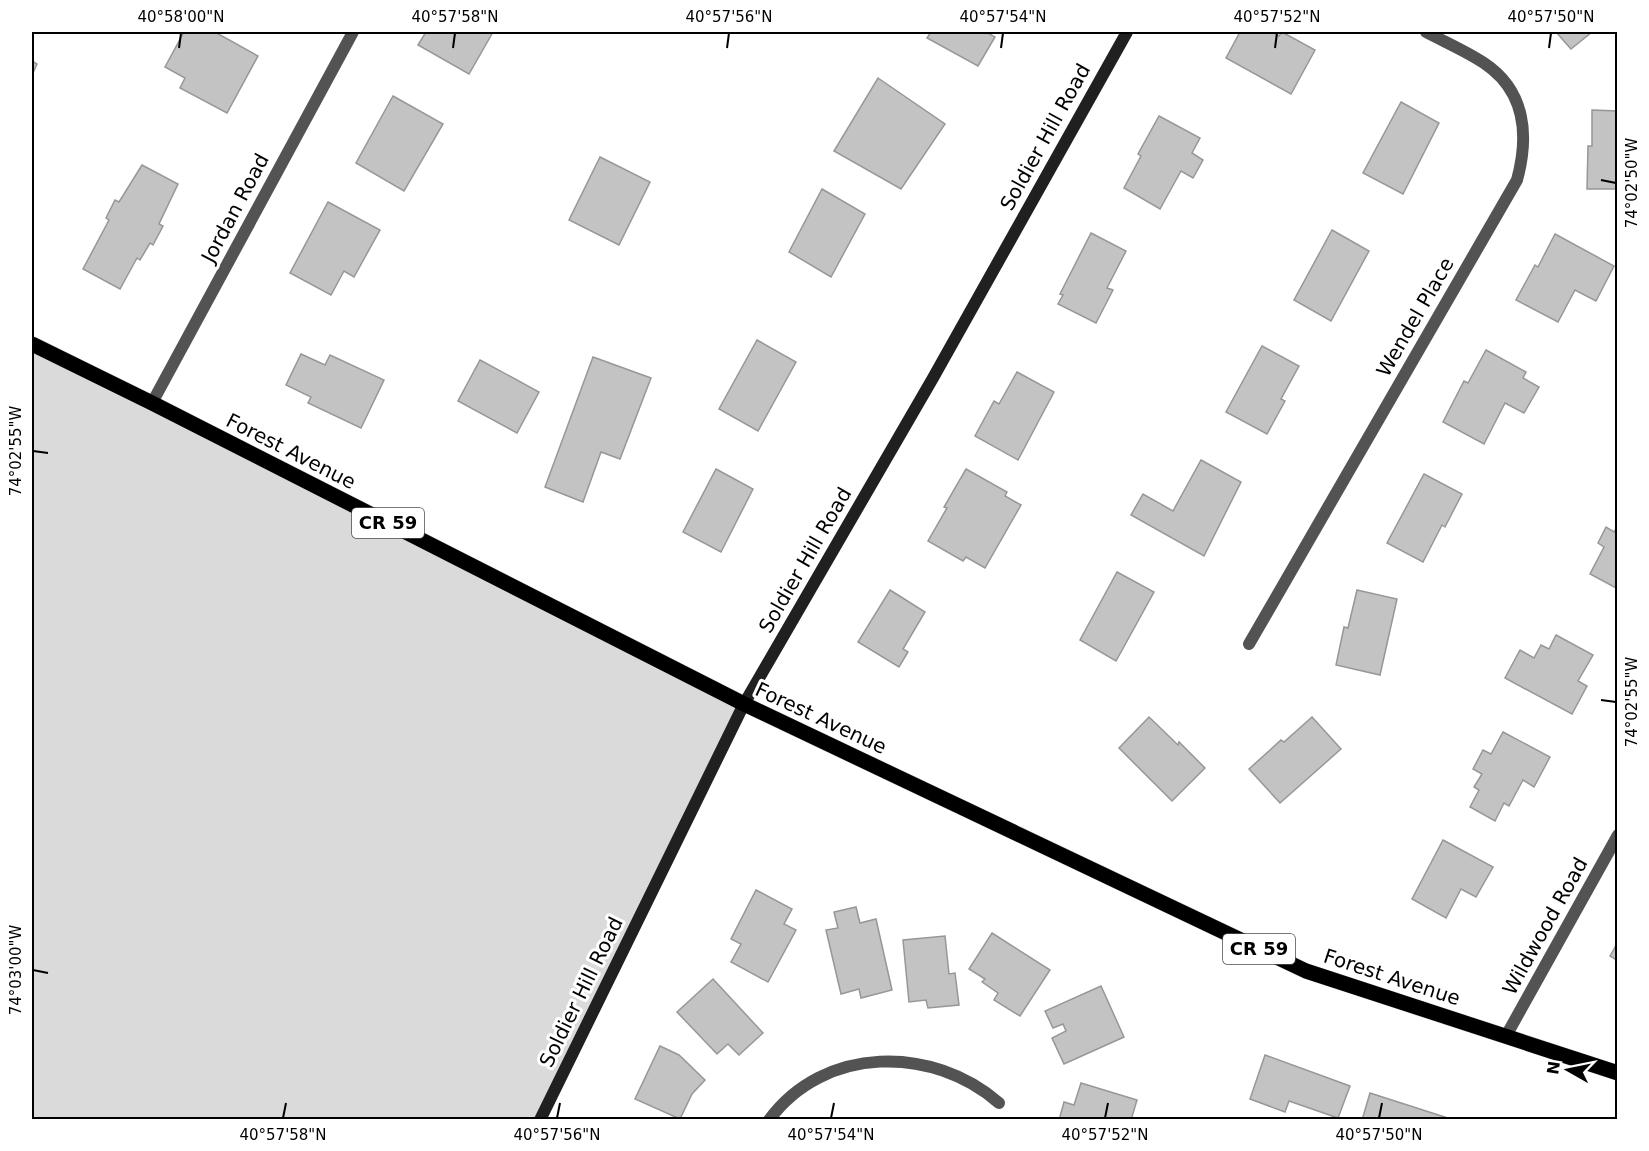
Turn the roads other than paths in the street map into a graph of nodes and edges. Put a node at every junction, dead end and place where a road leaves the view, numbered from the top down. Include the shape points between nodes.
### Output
1 (353, 32) edge
2 (1127, 32) edge
3 (1426, 32) edge
4 (32, 344) edge
5 (152, 403) junction
6 (1249, 644) dead end
7 (744, 704) junction
8 (1617, 835) edge
9 (1506, 1036) junction
10 (1617, 1073) edge
11 (999, 1103) dead end
12 (540, 1119) edge
13 (769, 1119) edge

1 - 5 street, Jordan Road
2 - 7 street, Soldier Hill Road
3 - 6 street, Wendel Place via 1485,63 1504,82 1517,103 1524,129 1524,156 1517,180
4 - 5 main road, Forest Avenue / CR 59
5 - 7 main road, Forest Avenue / CR 59
7 - 9 main road, Forest Avenue / CR 59 via 1306,971
7 - 12 street, Soldier Hill Road
8 - 9 street, Wildwood Road
9 - 10 main road, Forest Avenue / CR 59
11 - 13 street via 958,1075 924,1063 891,1060 859,1064 824,1075 796,1092

